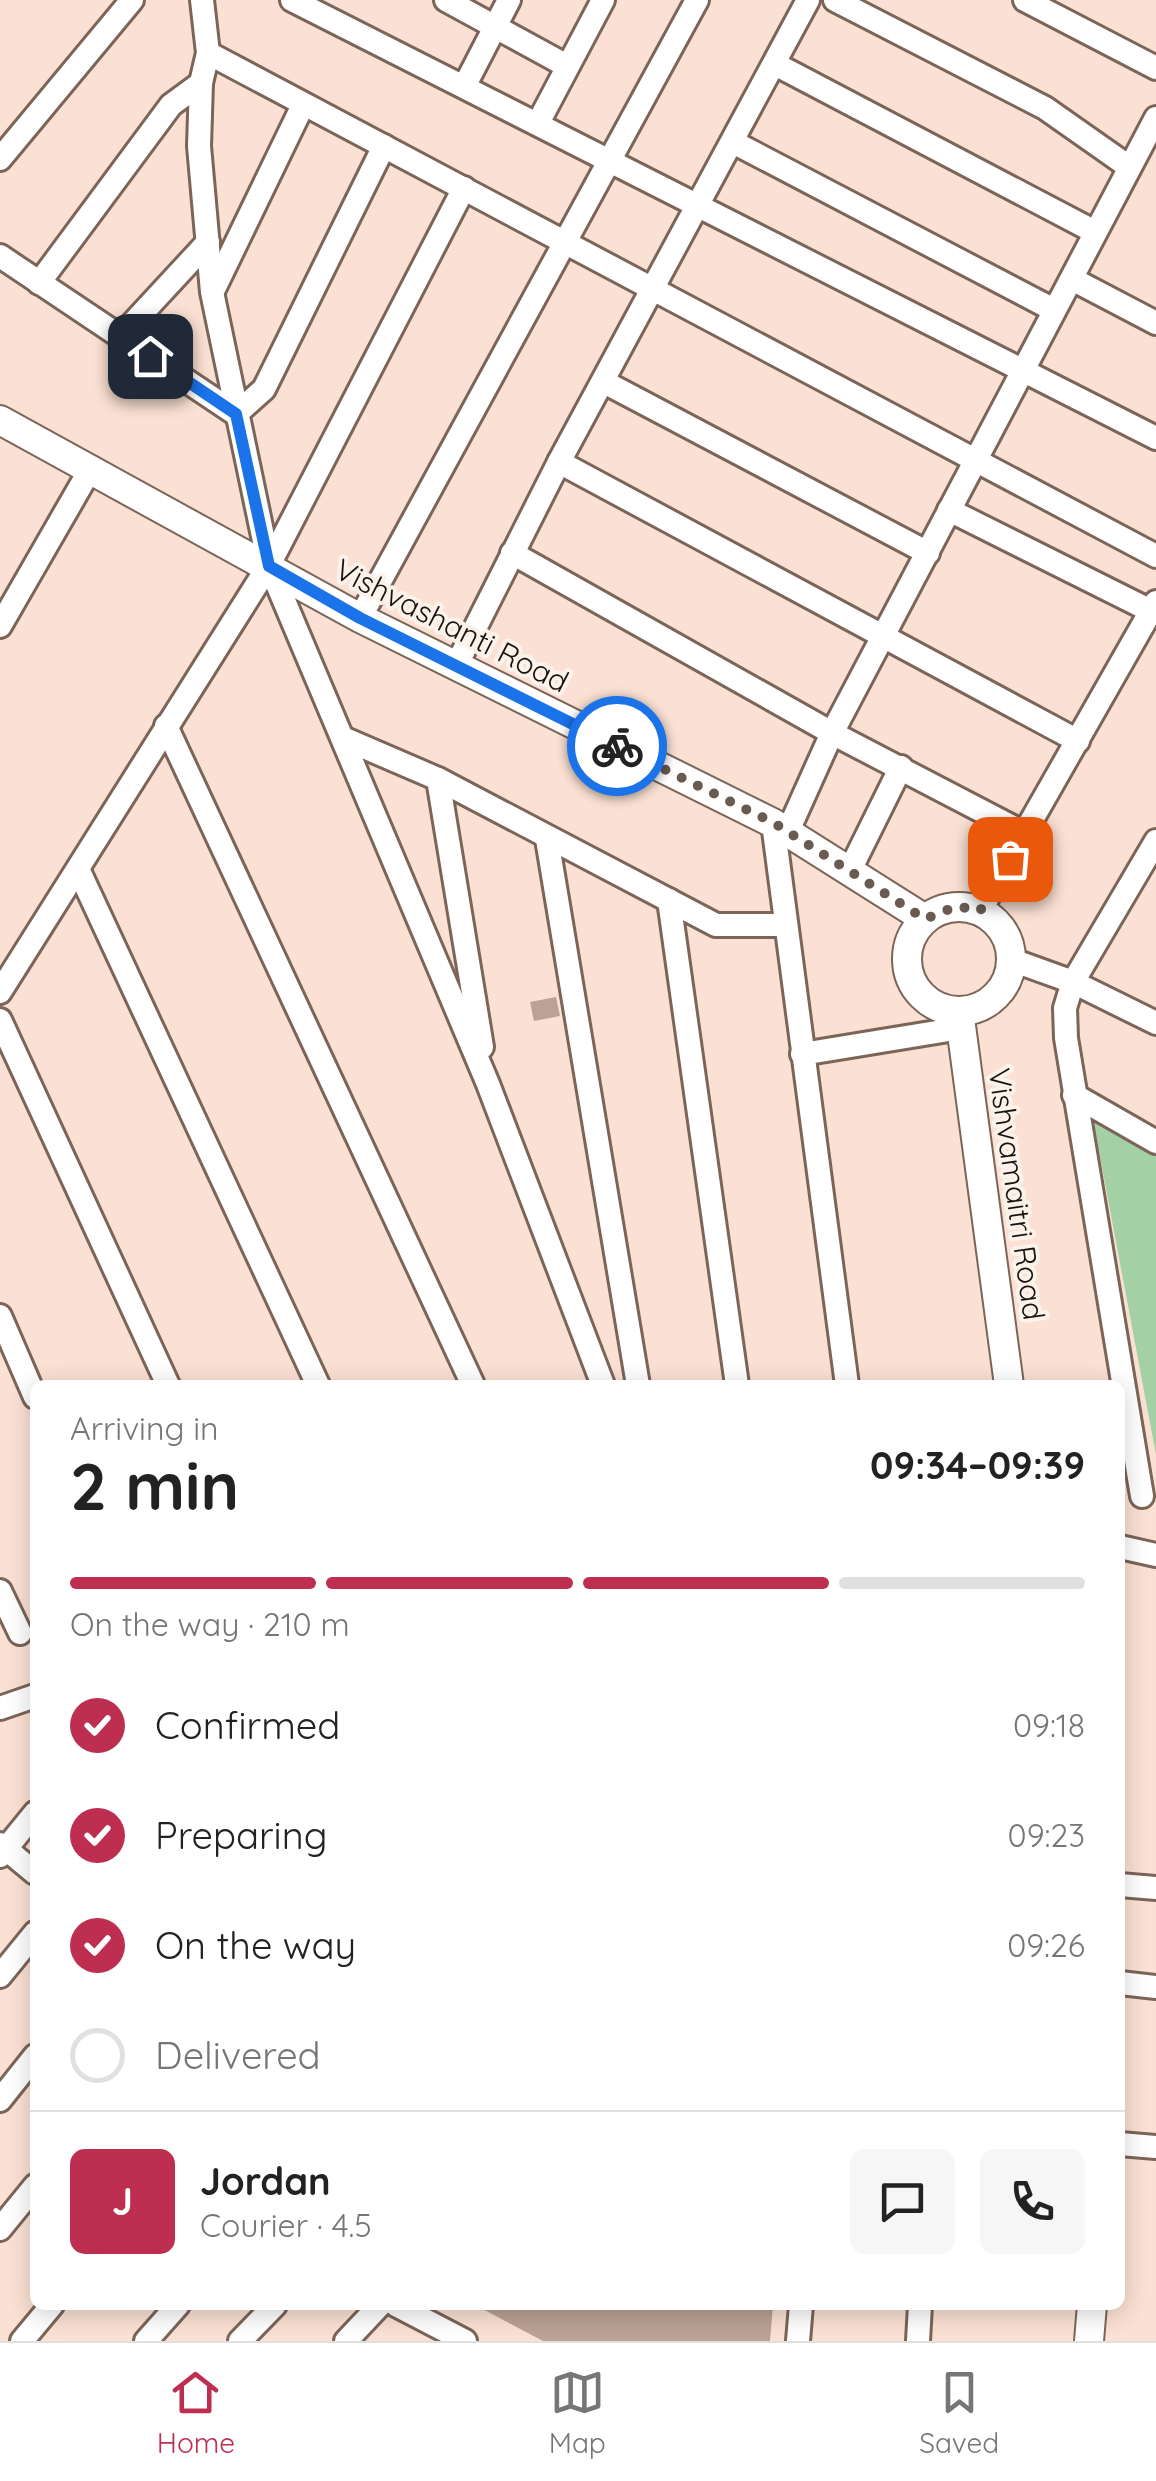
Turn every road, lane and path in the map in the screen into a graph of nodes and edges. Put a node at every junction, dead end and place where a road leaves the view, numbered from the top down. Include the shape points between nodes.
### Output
1 (132, 0) edge
2 (202, 0) edge
3 (292, 0) edge
4 (446, 0) edge
5 (510, 0) edge
6 (603, 0) edge
7 (697, 0) edge
8 (808, 0) edge
9 (834, 0) edge
10 (1025, 0) edge
11 (496, 27) junction
12 (208, 53) junction
13 (775, 64) junction
14 (567, 66) junction
15 (1156, 68) edge
16 (201, 83) junction
17 (466, 85) junction
18 (303, 105) junction
19 (1156, 118) edge
20 (538, 123) junction
21 (734, 142) junction
22 (384, 146) junction
23 (0, 159) edge
24 (610, 160) junction
25 (1129, 168) junction
26 (464, 188) junction
27 (700, 207) junction
28 (1095, 232) junction
29 (208, 242) junction
30 (565, 242) junction
31 (0, 256) edge
32 (1072, 279) junction
33 (38, 283) junction
34 (654, 286) junction
35 (212, 292) junction
36 (1054, 310) junction
37 (1156, 323) edge
38 (121, 336) junction
39 (1023, 370) junction
40 (606, 383) junction
41 (236, 414) junction
42 (0, 420) edge
43 (1156, 438) edge
44 (973, 461) junction
45 (559, 462) junction
46 (91, 468) junction
47 (950, 510) junction
48 (928, 552) junction
49 (512, 553) junction
50 (1156, 556) edge
51 (269, 566) junction
52 (1154, 606) edge
53 (360, 618) junction
54 (0, 626) edge
55 (883, 635) junction
56 (456, 666) junction
57 (166, 726) junction
58 (832, 732) junction
59 (343, 738) junction
60 (1078, 741) junction
61 (901, 767) junction
62 (438, 779) junction
63 (781, 827) junction
64 (1024, 834) junction
65 (547, 839) junction
66 (1156, 841) edge
67 (851, 868) junction
68 (78, 869) junction
69 (669, 900) junction
70 (980, 911) junction
71 (925, 919) junction
72 (784, 924) junction
73 (1012, 960) junction
74 (1073, 982) junction
75 (0, 992) edge
76 (0, 1020) edge
77 (960, 1020) junction
78 (1156, 1022) edge
79 (802, 1054) junction
80 (488, 1084) junction
81 (1074, 1095) junction
82 (1156, 1142) edge
83 (0, 1316) edge
84 (166, 1380) edge
85 (316, 1380) edge
86 (472, 1380) edge
87 (601, 1380) edge
88 (637, 1380) edge
89 (736, 1380) edge
90 (846, 1380) edge
91 (1008, 1380) edge
92 (1120, 1380) edge
93 (30, 1385) edge
94 (1125, 1410) edge
95 (1139, 1496) edge
96 (1125, 1549) edge
97 (1155, 1558) edge
98 (0, 1590) edge
99 (18, 1634) edge
100 (30, 1698) edge
101 (0, 1708) edge
102 (30, 1819) edge
103 (2, 1850) edge
104 (30, 1870) edge
105 (1125, 1885) edge
106 (1156, 1888) edge
107 (30, 1939) edge
108 (0, 1976) edge
109 (1125, 1984) edge
110 (1156, 1988) edge
111 (30, 2062) edge
112 (0, 2100) edge
113 (1125, 2144) edge
114 (1156, 2147) edge
115 (30, 2192) edge
116 (0, 2229) edge
117 (48, 2310) edge
118 (174, 2310) edge
119 (271, 2310) edge
120 (375, 2310) edge
121 (405, 2310) edge
122 (801, 2310) edge
123 (920, 2310) edge
124 (1092, 2310) edge
125 (458, 2340) edge
126 (22, 2341) edge
127 (146, 2341) edge
128 (240, 2341) edge
129 (346, 2341) edge
130 (798, 2341) edge
131 (918, 2341) edge
132 (1089, 2341) edge

1 - 23 street
2 - 12 street
3 - 17 street
4 - 11 street
5 - 11 street
6 - 14 street
7 - 24 street
8 - 13 street
9 - 25 street via 1046,108
10 - 15 street
11 - 14 street
11 - 17 street
12 - 16 street
12 - 18 street
13 - 21 street
13 - 28 street
14 - 20 street
16 - 29 street
16 - 33 street via 170,105
17 - 20 street
18 - 22 street
18 - 35 street
19 - 25 street
20 - 24 street
21 - 27 street
21 - 36 street
22 - 26 street
22 - 41 street via 264,388
24 - 27 street
24 - 30 street
25 - 28 street
26 - 30 street
26 - 51 street
27 - 34 street
27 - 39 street
28 - 32 street
29 - 35 street
29 - 38 street
30 - 34 street
30 - 53 street
31 - 33 street
32 - 36 street
32 - 37 street
33 - 38 street
34 - 40 street
34 - 44 street
35 - 41 street
36 - 39 street
38 - 41 street
39 - 43 street
39 - 44 street
40 - 45 street
40 - 48 street
41 - 51 street
42 - 46 street, Vishvashanti Road
44 - 47 street
44 - 50 street
45 - 49 street
45 - 55 street
46 - 51 street, Vishvashanti Road
46 - 54 street
47 - 48 street
47 - 52 street
48 - 55 street
49 - 56 street
49 - 58 street
51 - 53 street, Vishvashanti Road
51 - 57 street
51 - 59 street
52 - 60 street
53 - 56 street, Vishvashanti Road
55 - 58 street
55 - 60 street
56 - 63 street, Vishvashanti Road
57 - 68 street
57 - 86 street
58 - 61 street
58 - 63 street
59 - 62 street
59 - 80 street
60 - 64 street
61 - 64 street
61 - 67 street
62 - 65 street
62 - 80 street
63 - 67 street, Vishvashanti Road
63 - 72 street
64 - 70 street
65 - 69 street
65 - 88 street
66 - 74 street
67 - 71 street, Vishvashanti Road
68 - 75 street
68 - 85 street
69 - 72 street via 716,925
69 - 89 street
70 - 71 street via 957,906
70 - 73 street via 1002,927
71 - 77 street via 908,948 912,983
72 - 79 street
73 - 74 street
73 - 77 street via 1000,992
74 - 78 street
74 - 81 street via 1065,1008
76 - 84 street
77 - 79 street
77 - 91 street, Vishvamaitri Road
79 - 90 street
80 - 87 street
81 - 82 street
81 - 92 street
83 - 93 street
94 - 95 street
96 - 97 street
98 - 99 street
100 - 101 street
102 - 103 street
103 - 104 street
105 - 106 street
107 - 108 street
109 - 110 street
111 - 112 street
113 - 114 street
115 - 116 street
117 - 126 street
118 - 127 street
119 - 128 street
120 - 129 street
121 - 125 street
122 - 130 street
123 - 131 street
124 - 132 street

